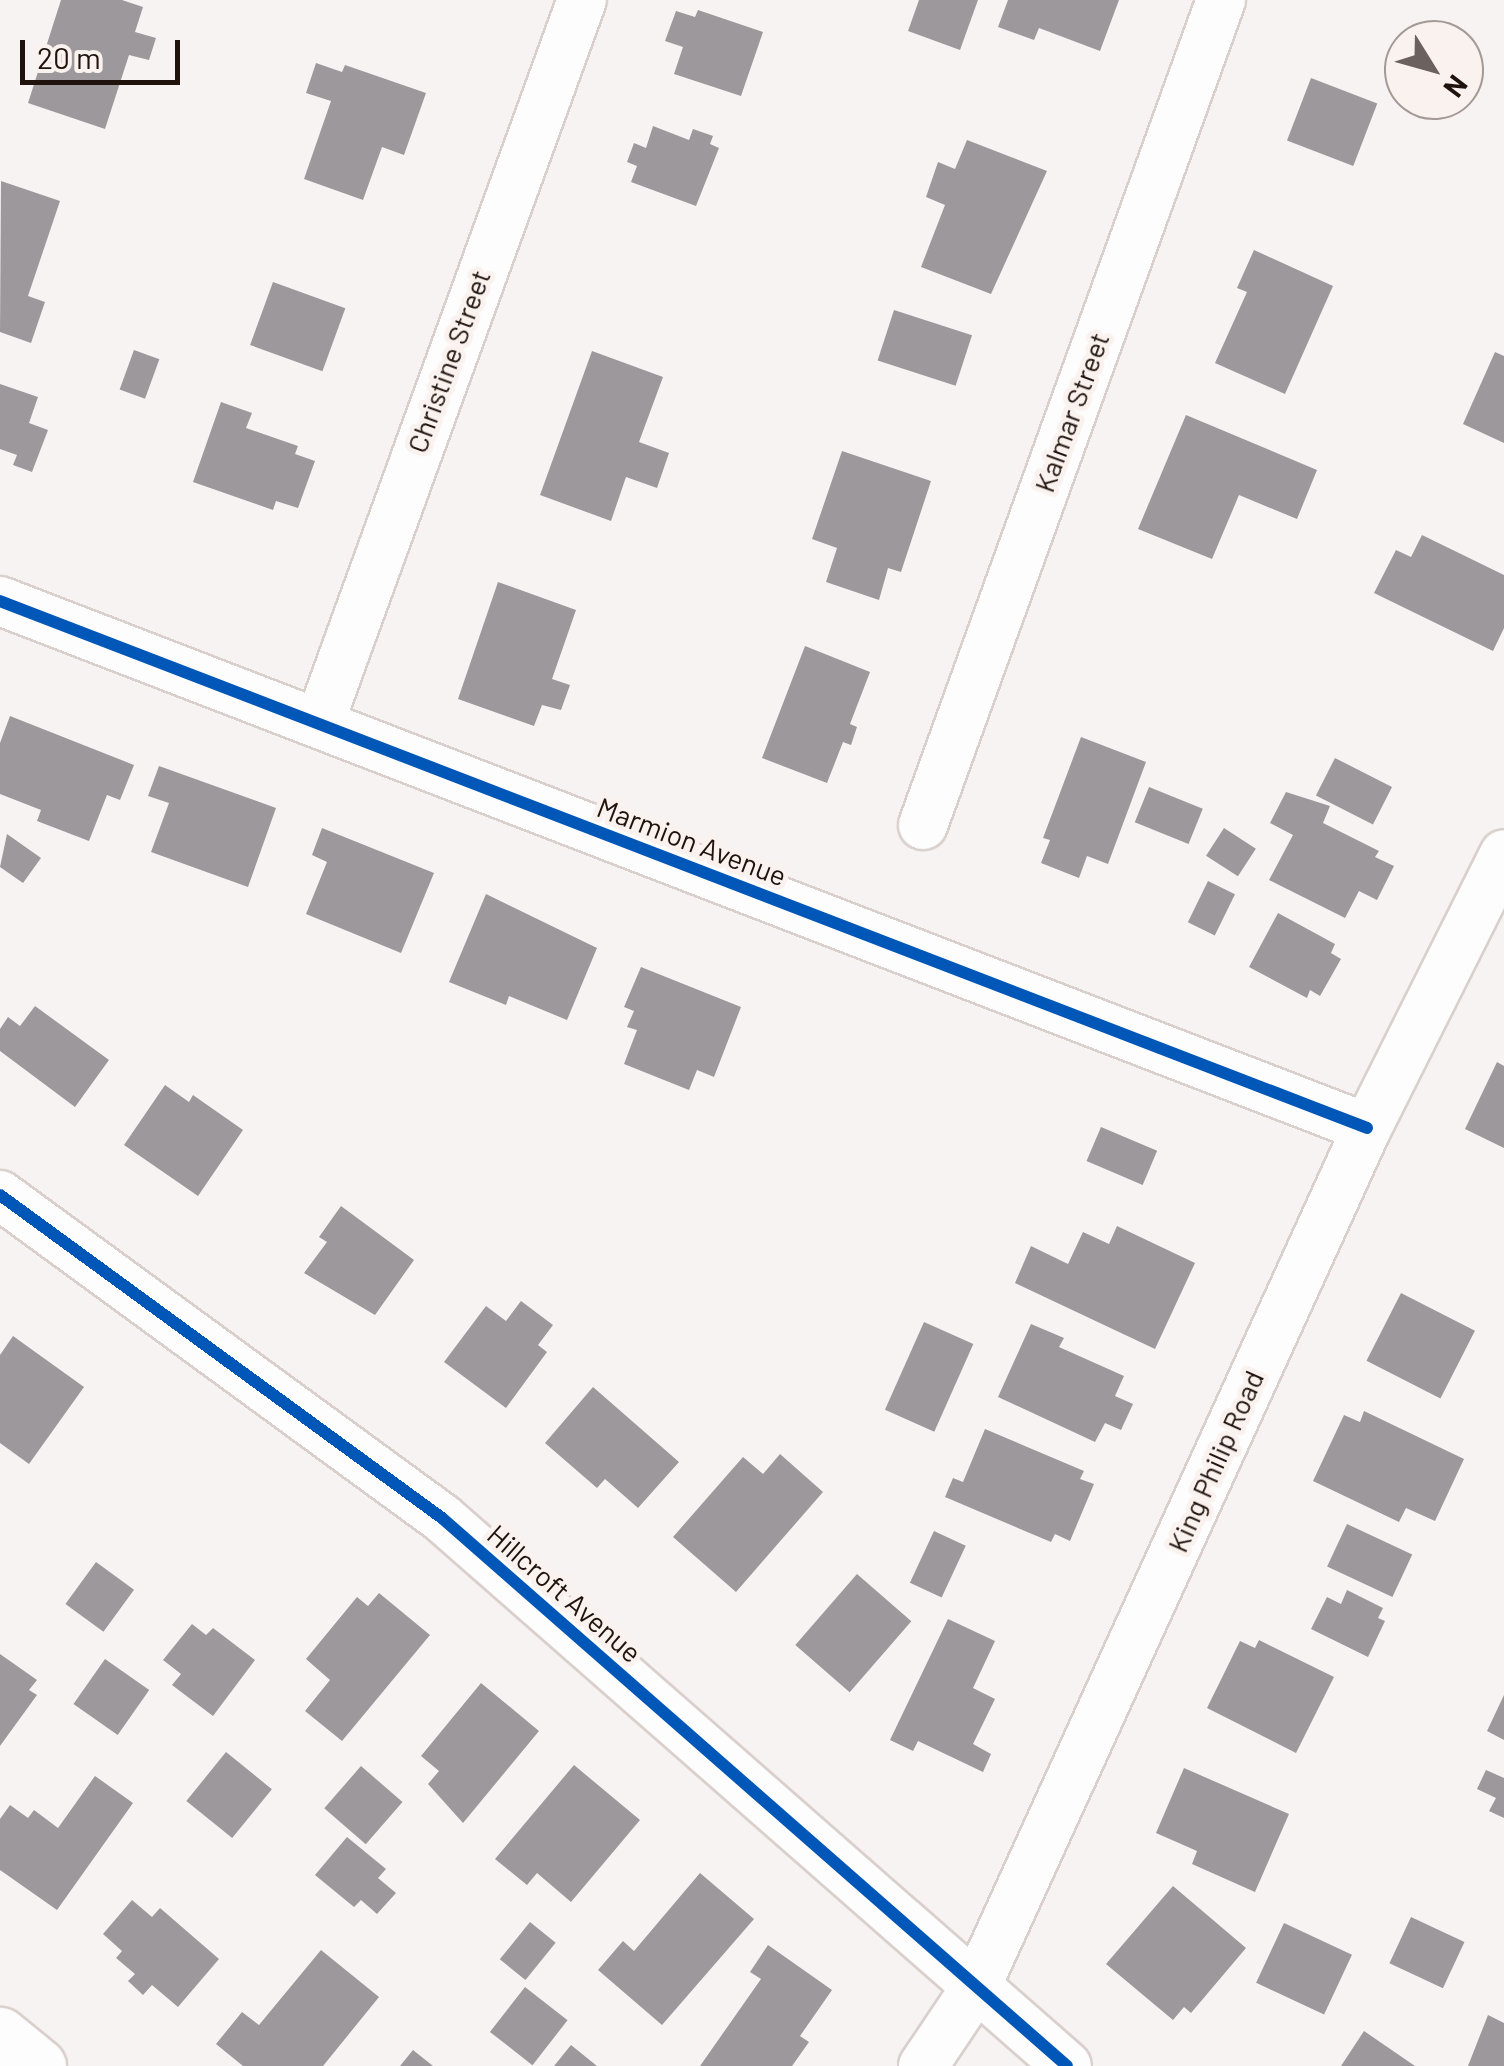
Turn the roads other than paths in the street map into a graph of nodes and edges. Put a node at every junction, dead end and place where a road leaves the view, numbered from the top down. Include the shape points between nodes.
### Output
1 (582, 0) edge
2 (1220, 0) edge
3 (0, 601) edge
4 (318, 724) junction
5 (923, 825) dead end
6 (1504, 854) edge
7 (1367, 1128) junction
8 (0, 1195) edge
9 (976, 1987) junction
10 (923, 2066) edge
11 (1068, 2066) edge

1 - 4 street, Christine Street
2 - 5 street, Kalmar Street
3 - 4 street, Marmion Avenue
4 - 7 street, Marmion Avenue
6 - 7 street, King Philip Road
7 - 9 street, King Philip Road
8 - 9 street, Hillcroft Avenue via 442,1518
9 - 10 street, King Philip Road
9 - 11 street, Hillcroft Avenue

